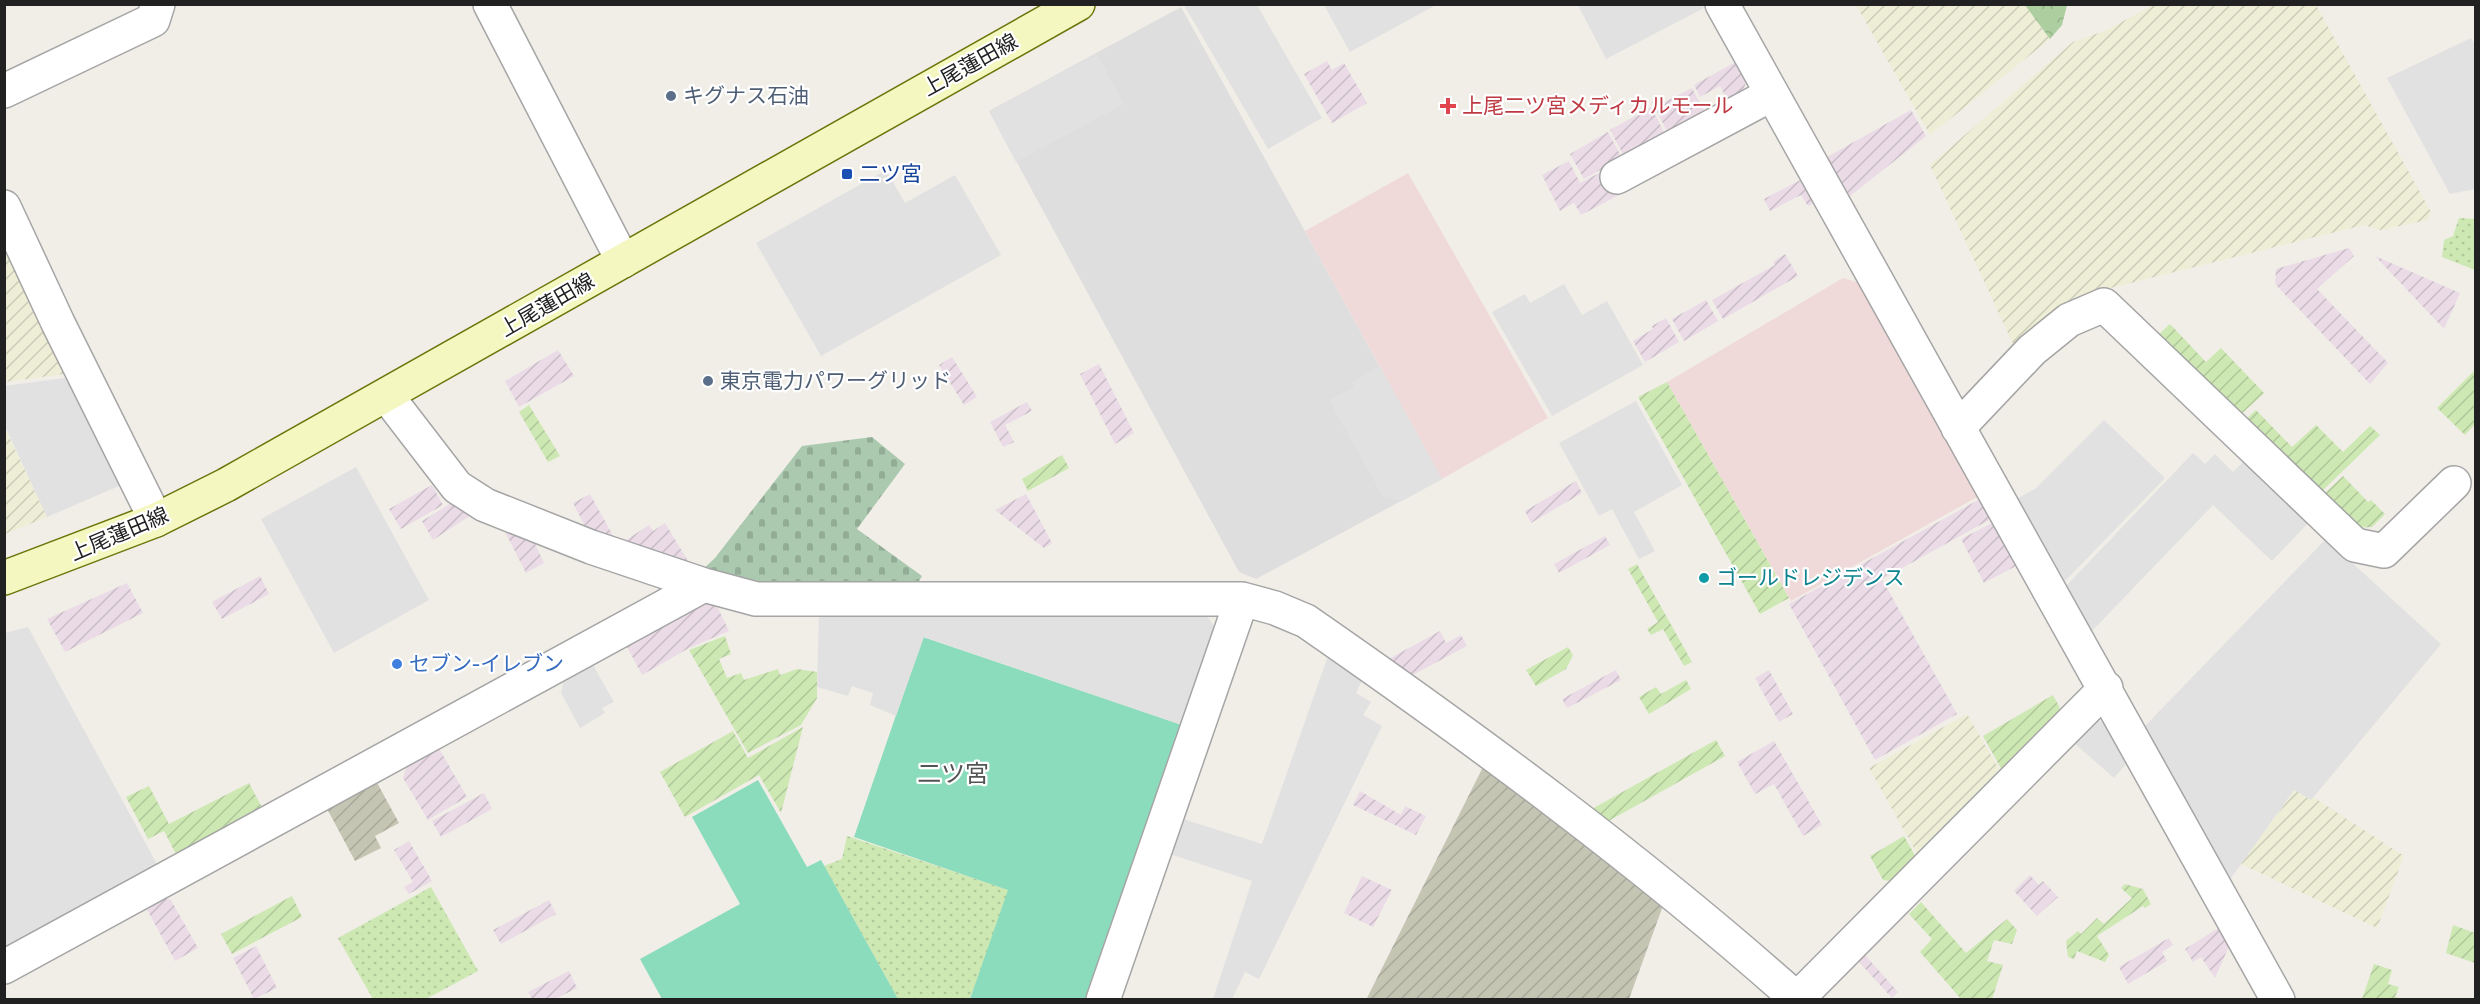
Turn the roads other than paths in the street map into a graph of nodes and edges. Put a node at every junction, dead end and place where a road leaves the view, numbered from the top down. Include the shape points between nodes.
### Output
1 (158, 4) edge
2 (490, 4) edge
3 (1078, 4) edge
4 (1722, 4) edge
5 (4, 91) edge
6 (1772, 94) junction
7 (1617, 177) dead end
8 (4, 207) edge
9 (624, 261) junction
10 (387, 396) junction
11 (1958, 428) junction
12 (2454, 483) dead end
13 (156, 520) junction
14 (4, 578) edge
15 (704, 585) junction
16 (1242, 598) junction
17 (2106, 688) junction
18 (4, 968) edge
19 (1103, 999) edge
20 (1797, 999) edge
21 (2278, 999) edge

1 - 5 street via 153,20
2 - 9 street
3 - 9 main road, 上尾蓮田線
4 - 6 street
6 - 7 street
6 - 11 street
8 - 13 street
9 - 10 main road, 上尾蓮田線
10 - 13 main road, 上尾蓮田線
10 - 15 street via 457,487 470,497 591,547
11 - 12 street via 2032,350 2069,320 2104,305 2355,545 2384,551
11 - 17 street
13 - 14 main road, 上尾蓮田線
15 - 16 street via 756,599
15 - 18 street
16 - 19 street
16 - 20 street via 1306,621 1478,741 1749,956
17 - 20 street
17 - 21 street

